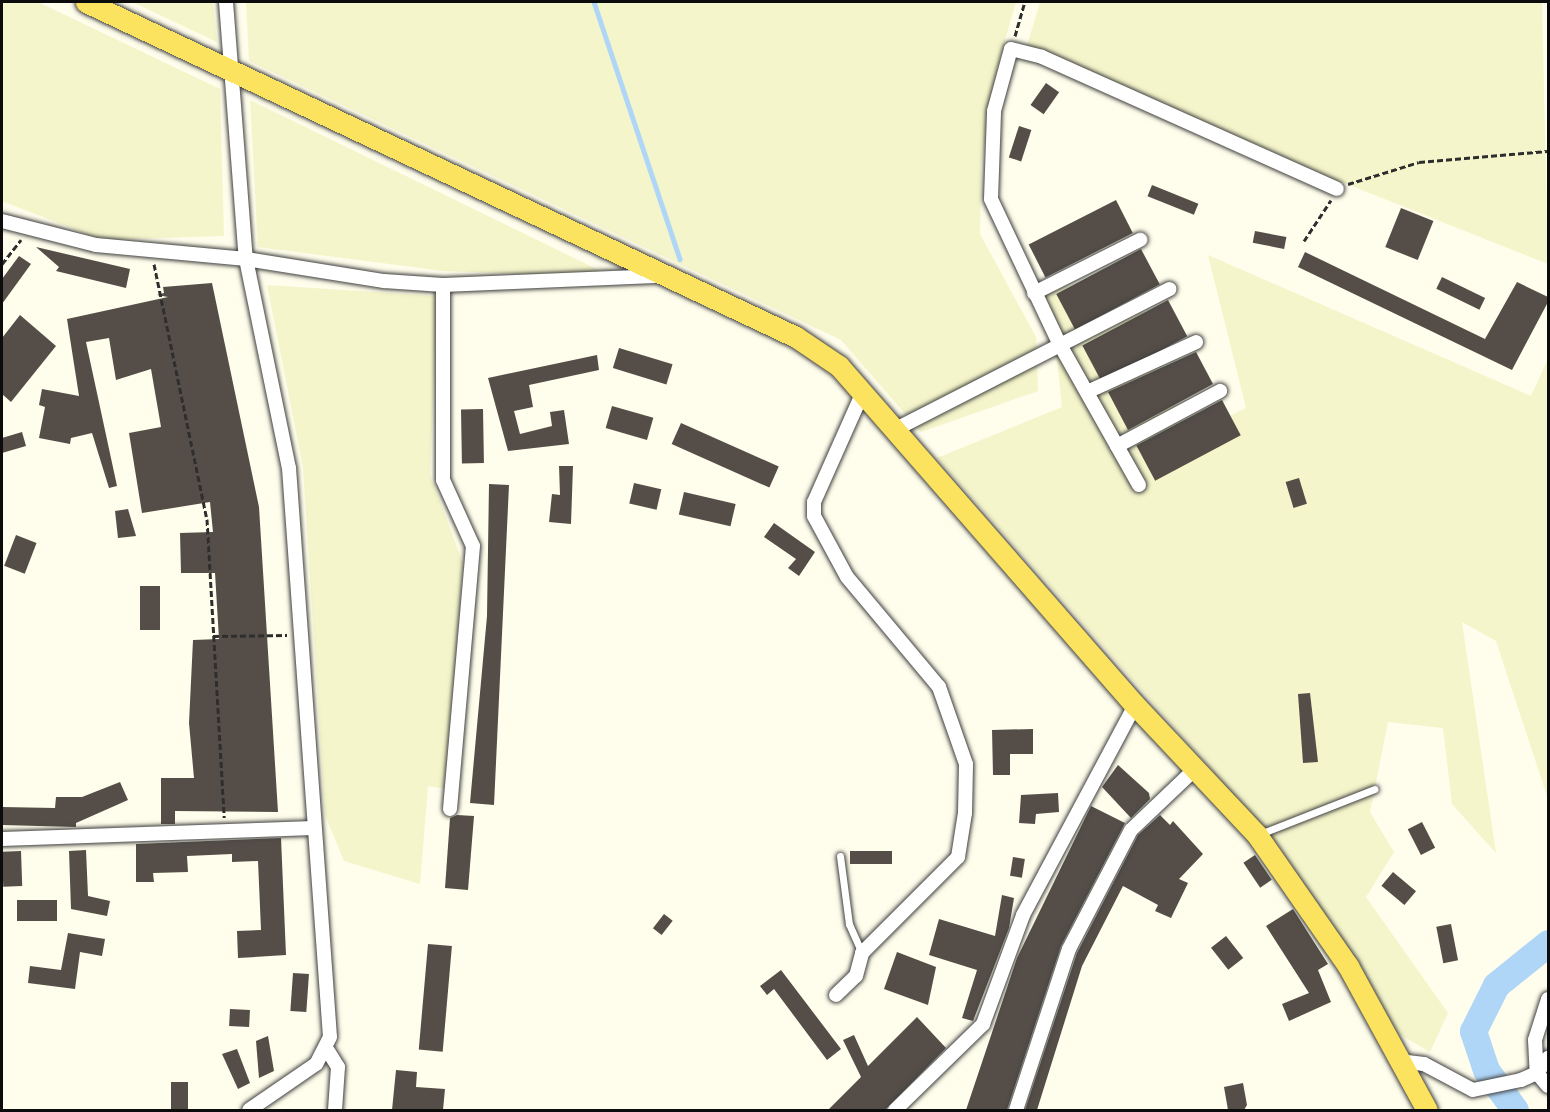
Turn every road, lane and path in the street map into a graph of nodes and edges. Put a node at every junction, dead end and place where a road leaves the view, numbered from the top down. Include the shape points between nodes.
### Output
1 (86, 2) edge
2 (226, 2) edge
3 (1025, 2) edge
4 (1011, 49) junction
5 (230, 70) junction
6 (1548, 151) edge
7 (1337, 189) junction
8 (2, 221) edge
9 (29, 229) junction
10 (1140, 240) dead end
11 (1304, 241) dead end
12 (151, 253) junction
13 (246, 259) junction
14 (2, 264) edge
15 (661, 276) junction
16 (443, 285) junction
17 (1170, 290) dead end
18 (1034, 293) junction
19 (1196, 342) dead end
20 (1059, 343) junction
21 (1220, 390) dead end
22 (863, 392) junction
23 (1087, 392) junction
24 (898, 428) junction
25 (1117, 446) junction
26 (1139, 485) dead end
27 (301, 635) junction
28 (213, 636) junction
29 (1135, 705) junction
30 (1195, 769) junction
31 (1374, 789) dead end
32 (450, 809) dead end
33 (314, 828) junction
34 (225, 832) junction
35 (1257, 835) junction
36 (2, 839) edge
37 (840, 856) dead end
38 (862, 953) junction
39 (837, 996) dead end
40 (1548, 999) edge
41 (328, 1051) junction
42 (1548, 1058) edge
43 (1399, 1061) junction
44 (1537, 1072) junction
45 (1548, 1086) edge
46 (249, 1110) edge
47 (335, 1110) edge
48 (896, 1110) edge
49 (1016, 1110) edge
50 (1427, 1110) edge

1 - 5 main road
2 - 5 street
3 - 4 path
4 - 7 street via 1042,57
4 - 18 street via 994,111 991,199
5 - 13 street
5 - 15 main road
6 - 7 path via 1419,162
7 - 11 path
8 - 9 street
9 - 12 street
9 - 14 path
10 - 18 street
12 - 13 street
12 - 28 path via 207,519
13 - 16 street
13 - 27 street via 289,468
15 - 16 street
15 - 22 main road via 796,337 839,366
16 - 32 street via 443,480 473,546
17 - 20 street
18 - 20 street
19 - 23 street
20 - 23 street
20 - 24 street
21 - 25 street
22 - 24 main road
22 - 38 street via 819,491 814,516 847,577 939,687 954,719 966,774 958,857
23 - 25 street
24 - 29 main road
25 - 26 street
27 - 28 path
27 - 33 street
28 - 34 path
29 - 30 main road
29 - 48 street via 1023,915 983,1024
30 - 35 main road
30 - 49 street via 1131,830 1069,949
31 - 35 lane
33 - 34 street
33 - 41 street
34 - 36 street
35 - 43 main road via 1348,966
37 - 38 lane via 849,924
38 - 39 street via 856,976
40 - 44 street via 1535,1040
41 - 46 street
41 - 47 street via 338,1067
42 - 44 street
43 - 44 street via 1424,1064 1473,1090
43 - 50 main road
44 - 45 street

